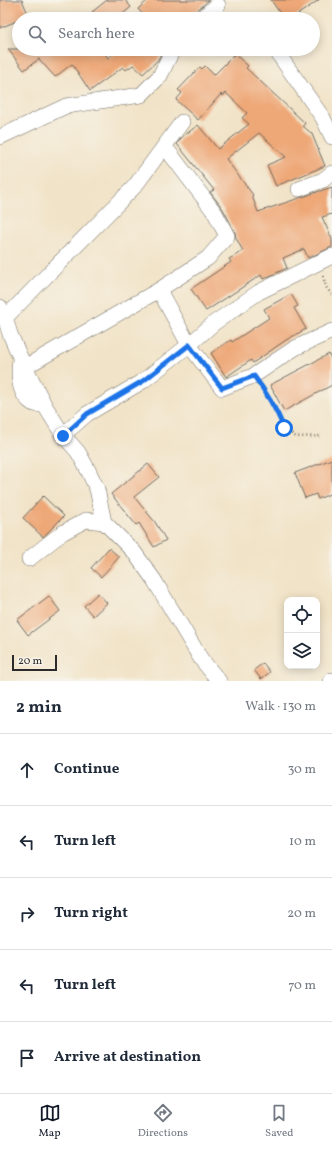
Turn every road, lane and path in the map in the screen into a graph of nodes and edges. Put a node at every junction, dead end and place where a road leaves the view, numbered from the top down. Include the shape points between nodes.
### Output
1 (218, 5) dead end
2 (209, 12) edge
3 (170, 56) edge
4 (279, 56) dead end
5 (182, 122) dead end
6 (0, 137) edge
7 (332, 137) edge
8 (169, 152) dead end
9 (329, 177) edge
10 (299, 189) dead end
11 (328, 258) edge
12 (159, 290) junction
13 (332, 295) edge
14 (2, 313) edge
15 (332, 331) edge
16 (5, 339) edge
17 (189, 345) junction
18 (23, 362) junction
19 (254, 376) junction
20 (63, 436) junction
21 (321, 436) dead end
22 (104, 522) junction
23 (29, 559) dead end
24 (219, 681) edge

1 - 2 street
3 - 6 street via 160,76 141,95 66,106
4 - 7 street via 322,118
5 - 14 street via 135,186
8 - 12 street via 215,213 227,236 208,258
9 - 10 street
11 - 13 path via 323,277
11 - 17 street via 259,292 214,322
12 - 17 street
12 - 18 street
14 - 16 street
15 - 19 street via 295,348
16 - 18 street
17 - 19 street via 222,388
17 - 20 street via 143,381 87,414
18 - 20 street
19 - 21 path via 266,392 284,428 296,437
20 - 22 street via 78,452 88,470 97,489
22 - 23 street via 86,520 62,533
22 - 24 street via 134,552 150,574 201,659

